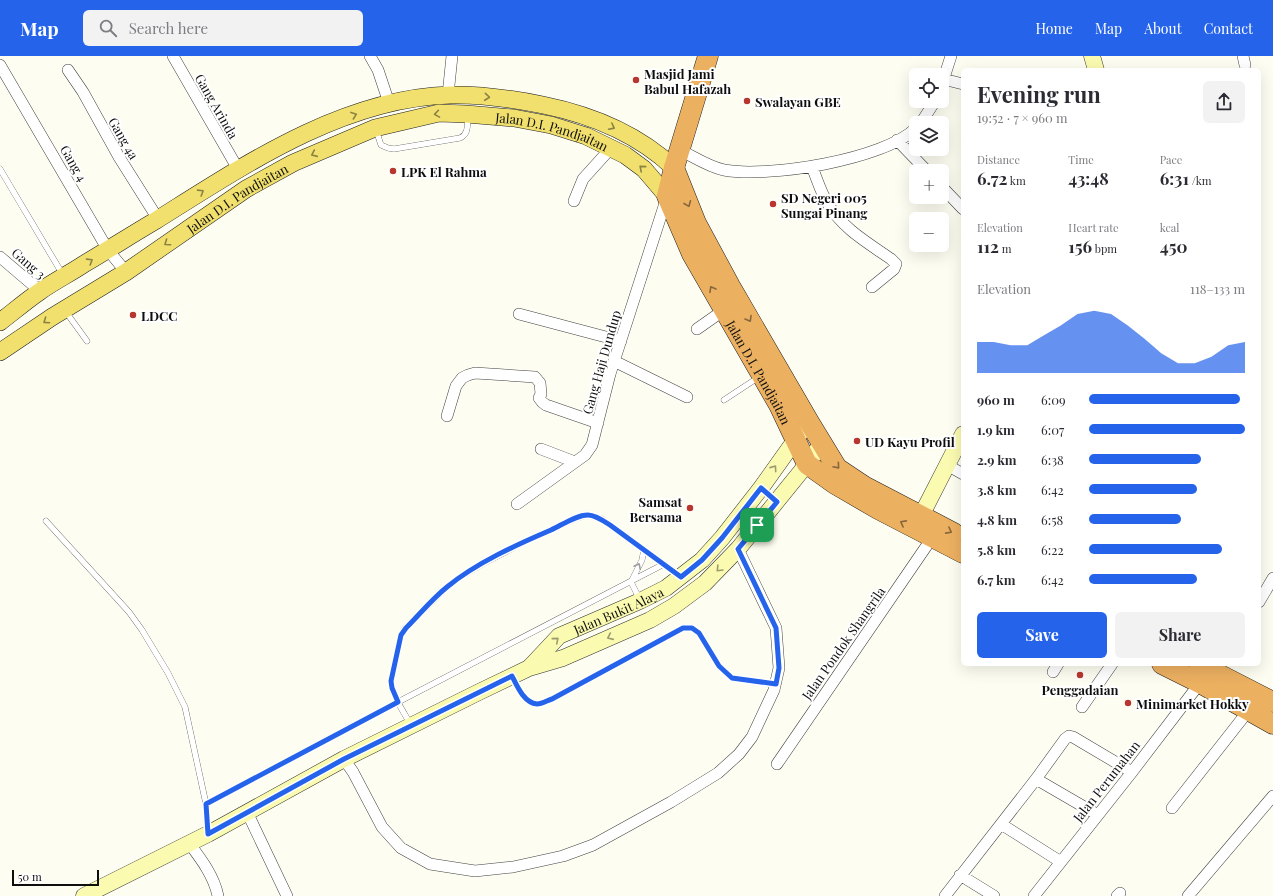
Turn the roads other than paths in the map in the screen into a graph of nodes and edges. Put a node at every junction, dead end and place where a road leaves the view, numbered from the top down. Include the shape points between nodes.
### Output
1 (173, 56) edge
2 (370, 56) edge
3 (452, 56) edge
4 (708, 56) edge
5 (952, 56) edge
6 (1092, 56) edge
7 (0, 65) edge
8 (948, 68) edge
9 (1095, 68) edge
10 (68, 70) dead end
11 (949, 82) edge
12 (961, 84) edge
13 (448, 95) junction
14 (388, 103) junction
15 (468, 114) junction
16 (375, 128) junction
17 (909, 132) edge
18 (897, 140) junction
19 (611, 148) junction
20 (677, 159) junction
21 (919, 164) edge
22 (812, 167) junction
23 (0, 169) edge
24 (238, 169) junction
25 (949, 194) edge
26 (667, 196) junction
27 (574, 201) dead end
28 (961, 207) edge
29 (158, 219) junction
30 (108, 250) junction
31 (0, 257) edge
32 (126, 272) junction
33 (64, 276) junction
34 (872, 287) dead end
35 (40, 291) junction
36 (64, 310) junction
37 (724, 310) junction
38 (519, 314) dead end
39 (0, 322) edge
40 (697, 329) dead end
41 (87, 341) dead end
42 (621, 341) junction
43 (0, 352) edge
44 (614, 361) junction
45 (762, 376) junction
46 (687, 397) dead end
47 (724, 400) dead end
48 (447, 416) dead end
49 (809, 422) junction
50 (598, 424) junction
51 (961, 438) edge
52 (795, 439) junction
53 (822, 443) junction
54 (541, 449) dead end
55 (575, 462) junction
56 (807, 464) junction
57 (947, 465) junction
58 (961, 473) edge
59 (761, 488) junction
60 (777, 502) junction
61 (517, 504) dead end
62 (921, 516) junction
63 (46, 521) dead end
64 (961, 537) edge
65 (932, 538) junction
66 (644, 549) junction
67 (738, 549) junction
68 (961, 552) edge
69 (664, 564) junction
70 (681, 577) junction
71 (1273, 578) edge
72 (631, 582) junction
73 (1261, 599) edge
74 (640, 601) junction
75 (650, 620) junction
76 (1111, 666) edge
77 (1170, 666) edge
78 (529, 668) junction
79 (1220, 669) edge
80 (1200, 674) edge
81 (512, 676) junction
82 (776, 684) junction
83 (398, 702) junction
84 (1273, 702) edge
85 (1082, 707) dead end
86 (1248, 710) junction
87 (1273, 724) edge
88 (412, 725) junction
89 (344, 759) junction
90 (777, 764) dead end
91 (1132, 772) junction
92 (1036, 779) junction
93 (1273, 796) edge
94 (206, 804) junction
95 (1172, 808) dead end
96 (247, 812) junction
97 (1098, 815) junction
98 (1001, 824) junction
99 (208, 834) junction
100 (189, 843) junction
101 (1061, 862) junction
102 (960, 875) junction
103 (84, 896) edge
104 (218, 896) edge
105 (287, 896) edge
106 (945, 896) edge
107 (994, 896) edge
108 (1034, 896) edge
109 (1188, 896) edge

1 - 24 street, Gang Arinda
2 - 14 street via 378,70
3 - 13 street
4 - 20 highway
5 - 8 street
6 - 9 street
7 - 30 street, Gang 4
10 - 29 street, Gang 4a
11 - 12 street
13 - 14 main road, Jalan D.I. Pandjaitan
13 -> 20 main road, Jalan D.I. Pandjaitan via 520,100 568,110 604,123 659,154
24 -> 14 main road, Jalan D.I. Pandjaitan via 316,128
15 -> 16 main road, Jalan D.I. Pandjaitan via 439,113
15 - 16 lane via 467,132 460,138 394,149 381,145
15 - 19 main road, Jalan D.I. Pandjaitan via 514,118 551,125 586,136
16 -> 32 main road, Jalan D.I. Pandjaitan via 293,164 246,189
17 - 18 street
18 - 21 street
18 - 22 street via 866,154
26 -> 19 main road, Jalan D.I. Pandjaitan via 644,168
19 - 27 street via 583,179
20 - 22 street via 750,173
20 - 26 highway
20 -> 49 highway, Jalan D.I. Pandjaitan via 696,223
22 - 34 street via 827,203 839,219 854,234 896,264 894,269
23 - 33 lane
29 -> 24 main road, Jalan D.I. Pandjaitan
25 - 28 street
37 -> 26 highway, Jalan D.I. Pandjaitan via 692,254
26 - 42 street, Gang Haji Dundup
29 - 30 main road, Jalan D.I. Pandjaitan
30 - 32 street, Gang 4
33 -> 30 main road, Jalan D.I. Pandjaitan
31 - 35 street, Gang 3
32 - 36 main road, Jalan D.I. Pandjaitan
33 - 35 main road, Jalan D.I. Pandjaitan
35 - 39 main road, Jalan D.I. Pandjaitan
36 - 41 lane
36 -> 43 main road, Jalan D.I. Pandjaitan
37 - 40 street
37 - 45 highway, Jalan D.I. Pandjaitan
38 - 42 street
42 - 44 street, Gang Haji Dundup
44 - 46 street
44 - 50 street, Gang Haji Dundup
45 - 47 lane
45 - 52 highway, Jalan D.I. Pandjaitan
48 - 50 street via 456,386 462,378 475,373 535,377 540,383 539,398 546,405
49 - 52 street, Jalan Bukit Alaya
49 - 53 highway, Jalan D.I. Pandjaitan
50 - 55 street, Gang Haji Dundup via 592,445
51 - 57 street
52 - 56 highway, Jalan D.I. Pandjaitan
59 -> 52 street, Jalan Bukit Alaya
53 - 56 street, Jalan Bukit Alaya
53 -> 62 highway, Jalan D.I. Pandjaitan via 837,468 864,486
54 - 55 street
55 - 61 street, Gang Haji Dundup
56 - 60 street, Jalan Bukit Alaya
65 -> 56 highway via 847,491
57 - 58 street
57 - 62 street
59 - 60 street
59 - 70 street, Jalan Bukit Alaya via 722,538 702,560
60 - 67 street, Jalan Bukit Alaya
62 -> 64 highway, Jalan D.I. Pandjaitan
63 - 94 lane via 129,612 168,673 185,707
65 - 68 highway
65 - 90 street, Jalan Pondok Shangrila
66 - 69 lane
72 -> 66 lane via 642,560
66 - 83 lane via 602,519 588,515 536,536 470,571 446,588 401,635 391,681
67 -> 75 street, Jalan Bukit Alaya via 705,583
67 - 82 street via 776,628 779,668
69 - 70 lane
69 - 72 lane
70 - 74 street, Jalan Bukit Alaya
71 - 73 street
72 - 74 lane
72 - 83 lane
74 - 75 street
78 -> 74 street, Jalan Bukit Alaya via 559,636
75 -> 78 street, Jalan Bukit Alaya via 563,658
76 - 85 street
77 - 80 highway
78 - 81 street, Jalan Bukit Alaya
79 - 80 highway
79 - 84 highway
80 - 86 highway
80 - 91 street, Jalan Perumahan
81 - 82 lane via 520,692 530,702 538,704 552,699 683,628 692,628 699,633 719,666 732,678
81 - 88 street, Jalan Bukit Alaya
82 - 89 street via 752,737 739,754 718,773 593,845 563,856 513,867 475,871 430,864 401,848 382,828
83 - 88 lane
83 - 94 lane
86 - 87 highway
86 - 95 street
88 - 89 street, Jalan Bukit Alaya
89 - 96 street, Jalan Bukit Alaya
91 - 92 street via 1074,736 1069,736
91 - 97 street, Jalan Perumahan
92 - 97 street
92 - 98 street
93 - 109 street
94 - 99 lane
96 - 99 street, Jalan Bukit Alaya
96 - 105 street
97 - 101 street, Jalan Perumahan
98 - 101 street
98 - 102 street
99 - 100 street, Jalan Bukit Alaya
100 - 103 street, Jalan Bukit Alaya
100 - 104 street via 206,867
101 - 108 street, Jalan Perumahan
102 - 106 street
102 - 107 street

